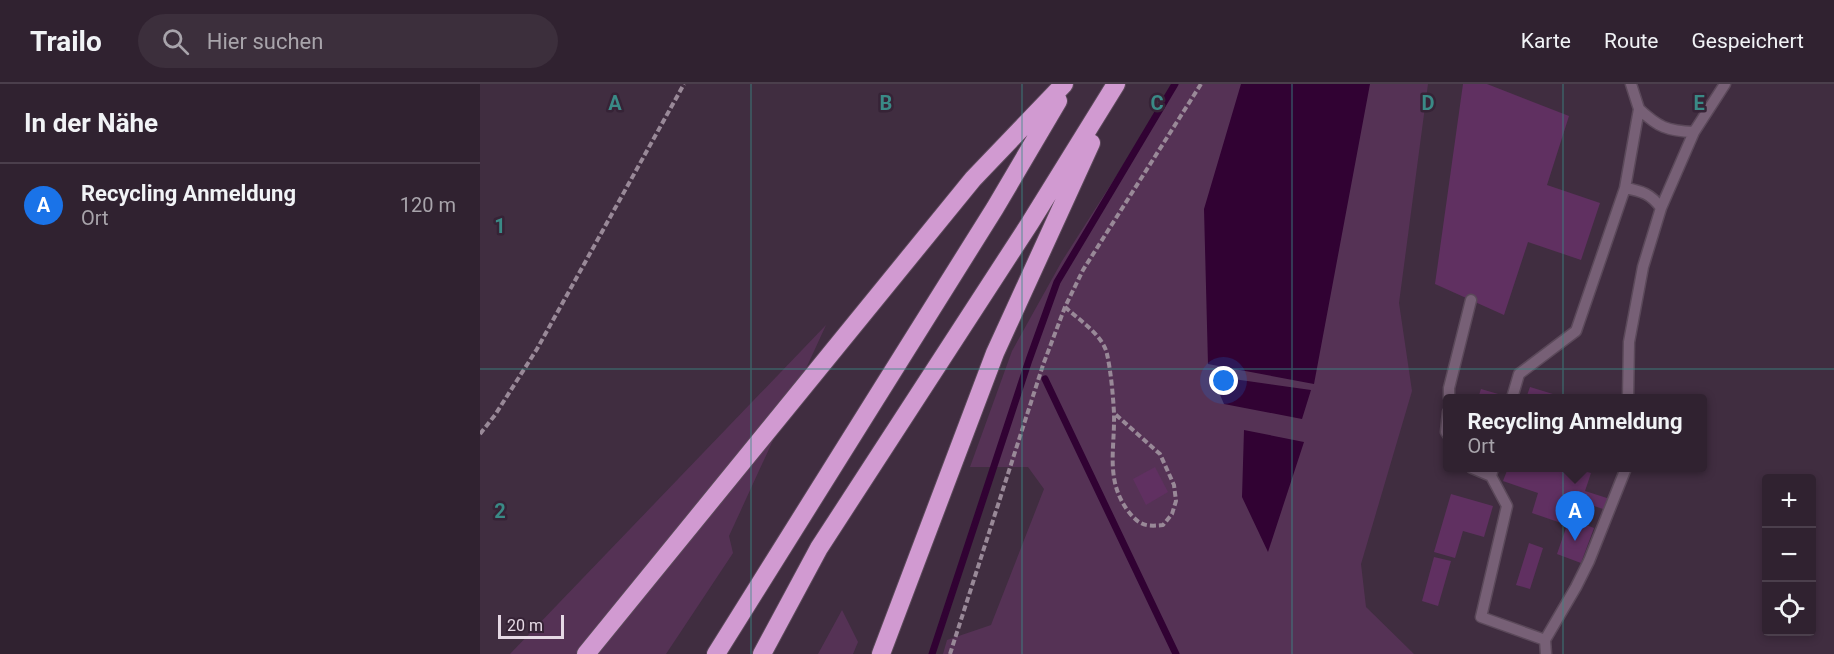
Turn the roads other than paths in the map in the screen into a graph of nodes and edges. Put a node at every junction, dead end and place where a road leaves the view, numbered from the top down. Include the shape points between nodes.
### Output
1 (1066, 84) edge
2 (1117, 84) edge
3 (1631, 84) edge
4 (1725, 84) edge
5 (1639, 109) junction
6 (1694, 132) junction
7 (1625, 188) junction
8 (1661, 208) junction
9 (1471, 300) dead end
10 (1449, 394) edge
11 (1513, 394) edge
12 (1628, 394) edge
13 (1492, 472) edge
14 (1624, 472) edge
15 (1545, 640) junction
16 (586, 654) edge
17 (716, 654) edge
18 (762, 654) edge
19 (882, 654) edge
20 (1546, 654) edge

1 - 16 highway via 973,179
1 - 17 highway via 995,208
2 - 18 highway via 819,548
2 - 19 highway via 995,353
3 - 5 lane
4 - 6 lane
5 - 6 lane via 1656,125 1675,132
5 - 7 lane
6 - 8 lane
7 - 8 lane via 1641,190
7 - 11 lane via 1576,331 1519,374
8 - 12 lane via 1643,267 1629,342
9 - 10 lane
13 - 15 lane via 1507,506 1481,617
14 - 15 lane via 1585,570
15 - 20 lane

